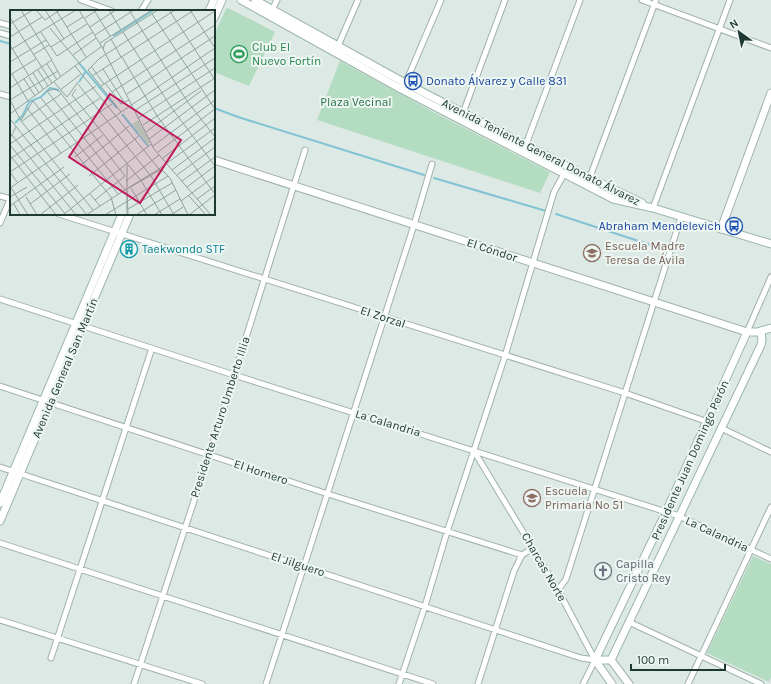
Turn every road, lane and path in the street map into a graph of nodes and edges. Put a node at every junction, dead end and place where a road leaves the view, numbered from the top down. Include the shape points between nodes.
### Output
1 (81, 0) edge
2 (148, 0) edge
3 (214, 0) edge
4 (222, 0) edge
5 (241, 0) edge
6 (255, 0) edge
7 (277, 0) edge
8 (358, 0) edge
9 (441, 0) edge
10 (505, 0) edge
11 (580, 0) edge
12 (642, 0) edge
13 (730, 0) edge
14 (655, 2) edge
15 (109, 10) edge
16 (142, 10) edge
17 (209, 10) edge
18 (272, 10) junction
19 (215, 16) edge
20 (0, 23) edge
21 (10, 26) edge
22 (719, 30) junction
23 (0, 33) edge
24 (10, 36) edge
25 (338, 46) junction
26 (771, 48) edge
27 (403, 86) junction
28 (771, 93) edge
29 (0, 94) edge
30 (10, 97) edge
31 (464, 113) junction
32 (524, 148) junction
33 (305, 150) dead end
34 (215, 160) edge
35 (432, 164) dead end
36 (564, 174) junction
37 (590, 178) junction
38 (587, 185) junction
39 (294, 186) junction
40 (0, 196) edge
41 (10, 198) edge
42 (10, 200) edge
43 (653, 208) junction
44 (61, 215) edge
45 (122, 215) edge
46 (129, 215) edge
47 (681, 217) junction
48 (0, 223) edge
49 (414, 225) junction
50 (721, 229) junction
51 (118, 233) junction
52 (771, 244) edge
53 (533, 263) junction
54 (771, 277) edge
55 (264, 280) junction
56 (0, 299) edge
57 (655, 302) junction
58 (384, 317) junction
59 (75, 324) junction
60 (83, 326) junction
61 (771, 328) edge
62 (761, 331) junction
63 (747, 332) junction
64 (152, 348) junction
65 (505, 356) junction
66 (234, 375) junction
67 (0, 386) edge
68 (625, 393) junction
69 (47, 402) junction
70 (354, 413) junction
71 (708, 422) junction
72 (125, 428) junction
73 (721, 428) junction
74 (474, 451) junction
75 (771, 452) edge
76 (209, 455) junction
77 (0, 467) edge
78 (16, 473) junction
79 (595, 489) junction
80 (328, 494) junction
81 (102, 501) junction
82 (0, 503) edge
83 (771, 508) edge
84 (666, 512) junction
85 (680, 516) junction
86 (0, 521) edge
87 (184, 527) junction
88 (447, 532) junction
89 (0, 543) edge
90 (533, 548) junction
91 (752, 549) junction
92 (522, 555) junction
93 (771, 559) edge
94 (305, 567) junction
95 (80, 570) junction
96 (558, 590) junction
97 (162, 597) junction
98 (425, 606) junction
99 (0, 620) edge
100 (629, 622) junction
101 (496, 629) junction
102 (282, 636) junction
103 (57, 638) junction
104 (701, 656) junction
105 (51, 658) dead end
106 (596, 660) junction
107 (611, 660) junction
108 (139, 664) junction
109 (402, 675) junction
110 (134, 684) edge
111 (202, 684) edge
112 (266, 684) edge
113 (399, 684) edge
114 (433, 684) edge
115 (478, 684) edge
116 (583, 684) edge
117 (612, 684) edge
118 (629, 684) edge
119 (688, 684) edge
120 (761, 684) edge

1 - 15 street
2 - 16 street
3 - 17 main road
4 - 19 main road
5 - 27 main road, Avenida Teniente General Donato Álvarez
6 - 18 main road, Avenida Teniente General Donato Álvarez
7 - 18 street
8 - 25 street
9 - 27 street
10 - 31 street
11 - 32 street
12 - 14 street
13 - 22 street
14 - 22 street
14 - 37 street
18 - 25 main road, Avenida Teniente General Donato Álvarez
20 - 21 street
22 - 26 street
22 - 43 street
23 - 24 street
25 - 27 main road, Avenida Teniente General Donato Álvarez
27 - 31 main road, Avenida Teniente General Donato Álvarez
27 - 32 main road, Avenida Teniente General Donato Álvarez
28 - 50 main road
29 - 30 street
31 - 32 main road, Avenida Teniente General Donato Álvarez
32 - 36 main road, Avenida Teniente General Donato Álvarez
32 - 37 main road, Avenida Teniente General Donato Álvarez
33 - 39 street, Presidente Arturo Umberto Illia
34 - 39 main road, El Cóndor
35 - 49 street
36 - 38 main road, Avenida Teniente General Donato Álvarez
36 - 53 street via 554,192
37 - 38 street
37 - 43 main road, Avenida Teniente General Donato Álvarez
38 - 43 main road, Avenida Teniente General Donato Álvarez via 613,199
39 - 49 main road, El Cóndor
39 - 55 street, Presidente Arturo Umberto Illia
40 - 41 street
42 - 48 street
43 - 47 main road
44 - 51 street, El Zorzal
45 - 51 main road, Avenida General San Martín
46 - 51 main road, Avenida General San Martín
47 - 50 main road
47 - 57 street
49 - 53 main road, El Cóndor
49 - 58 street
50 - 52 main road
51 - 55 street, El Zorzal
51 - 59 main road, Avenida General San Martín
51 - 60 main road, Avenida General San Martín
53 - 57 main road, El Cóndor
53 - 65 street
54 - 63 street, Presidente Juan Domingo Perón
55 - 58 street, El Zorzal
55 - 66 street, Presidente Arturo Umberto Illia
56 - 59 street, La Calandria
57 - 63 main road, El Cóndor
57 - 68 street
58 - 65 street, El Zorzal
58 - 70 street
59 - 60 street, La Calandria
59 - 69 main road, Avenida General San Martín
60 - 64 street, La Calandria
60 - 69 main road, Avenida General San Martín
61 - 62 main road, El Cóndor
62 - 63 main road, El Cóndor
62 - 73 main road, Presidente Juan Domingo Perón via 761,345
63 - 71 main road, Presidente Juan Domingo Perón
64 - 66 street, La Calandria
64 - 72 street
65 - 68 street, El Zorzal
65 - 74 street
66 - 70 street, La Calandria
66 - 76 street, Presidente Arturo Umberto Illia
67 - 69 street, El Hornero
68 - 71 street, El Zorzal
68 - 79 street
69 - 72 street, El Hornero
69 - 78 main road, Avenida General San Martín
70 - 74 street, La Calandria
70 - 80 street
71 - 84 main road, Presidente Juan Domingo Perón
72 - 76 street, El Hornero
72 - 81 street
73 - 75 street
73 - 85 main road, Presidente Juan Domingo Perón
74 - 79 street, La Calandria
74 - 88 street
74 - 90 street, Charcas Norte
76 - 80 street, El Hornero
76 - 87 street, Presidente Arturo Umberto Illia
77 - 78 street, El Jilguero
78 - 81 street, El Jilguero
78 - 82 main road, Avenida General San Martín
78 - 86 main road, Avenida General San Martín
79 - 84 street, La Calandria
79 - 96 street via 566,579
80 - 88 street, El Hornero
80 - 94 street
81 - 87 street, El Jilguero
81 - 95 street
83 - 91 street
84 - 85 street, La Calandria
84 - 106 main road, Presidente Juan Domingo Perón
85 - 91 street, La Calandria
85 - 100 main road, Presidente Juan Domingo Perón
87 - 94 street, El Jilguero
87 - 97 street, Presidente Arturo Umberto Illia
88 - 92 street, El Hornero
88 - 98 street
89 - 95 street
90 - 92 street
90 - 96 street, Charcas Norte
91 - 93 street, La Calandria
91 - 104 street
92 - 101 street
94 - 98 street, El Jilguero
94 - 102 street
95 - 97 street
95 - 103 street
96 - 106 street, Charcas Norte
97 - 102 street
97 - 108 street, Presidente Arturo Umberto Illia
98 - 101 street, El Jilguero
98 - 109 street
99 - 103 street
100 - 104 street
100 - 107 main road, Presidente Juan Domingo Perón
101 - 106 street, El Jilguero via 581,658
101 - 115 street
102 - 109 street
102 - 112 street
103 - 105 street
103 - 108 street
104 - 119 street
104 - 120 street
106 - 107 main road
106 - 116 street, Presidente Juan Domingo Perón
106 - 117 main road, Charcas Norte
107 - 118 main road
108 - 110 street, Presidente Arturo Umberto Illia
108 - 111 street
109 - 113 street
109 - 114 street

